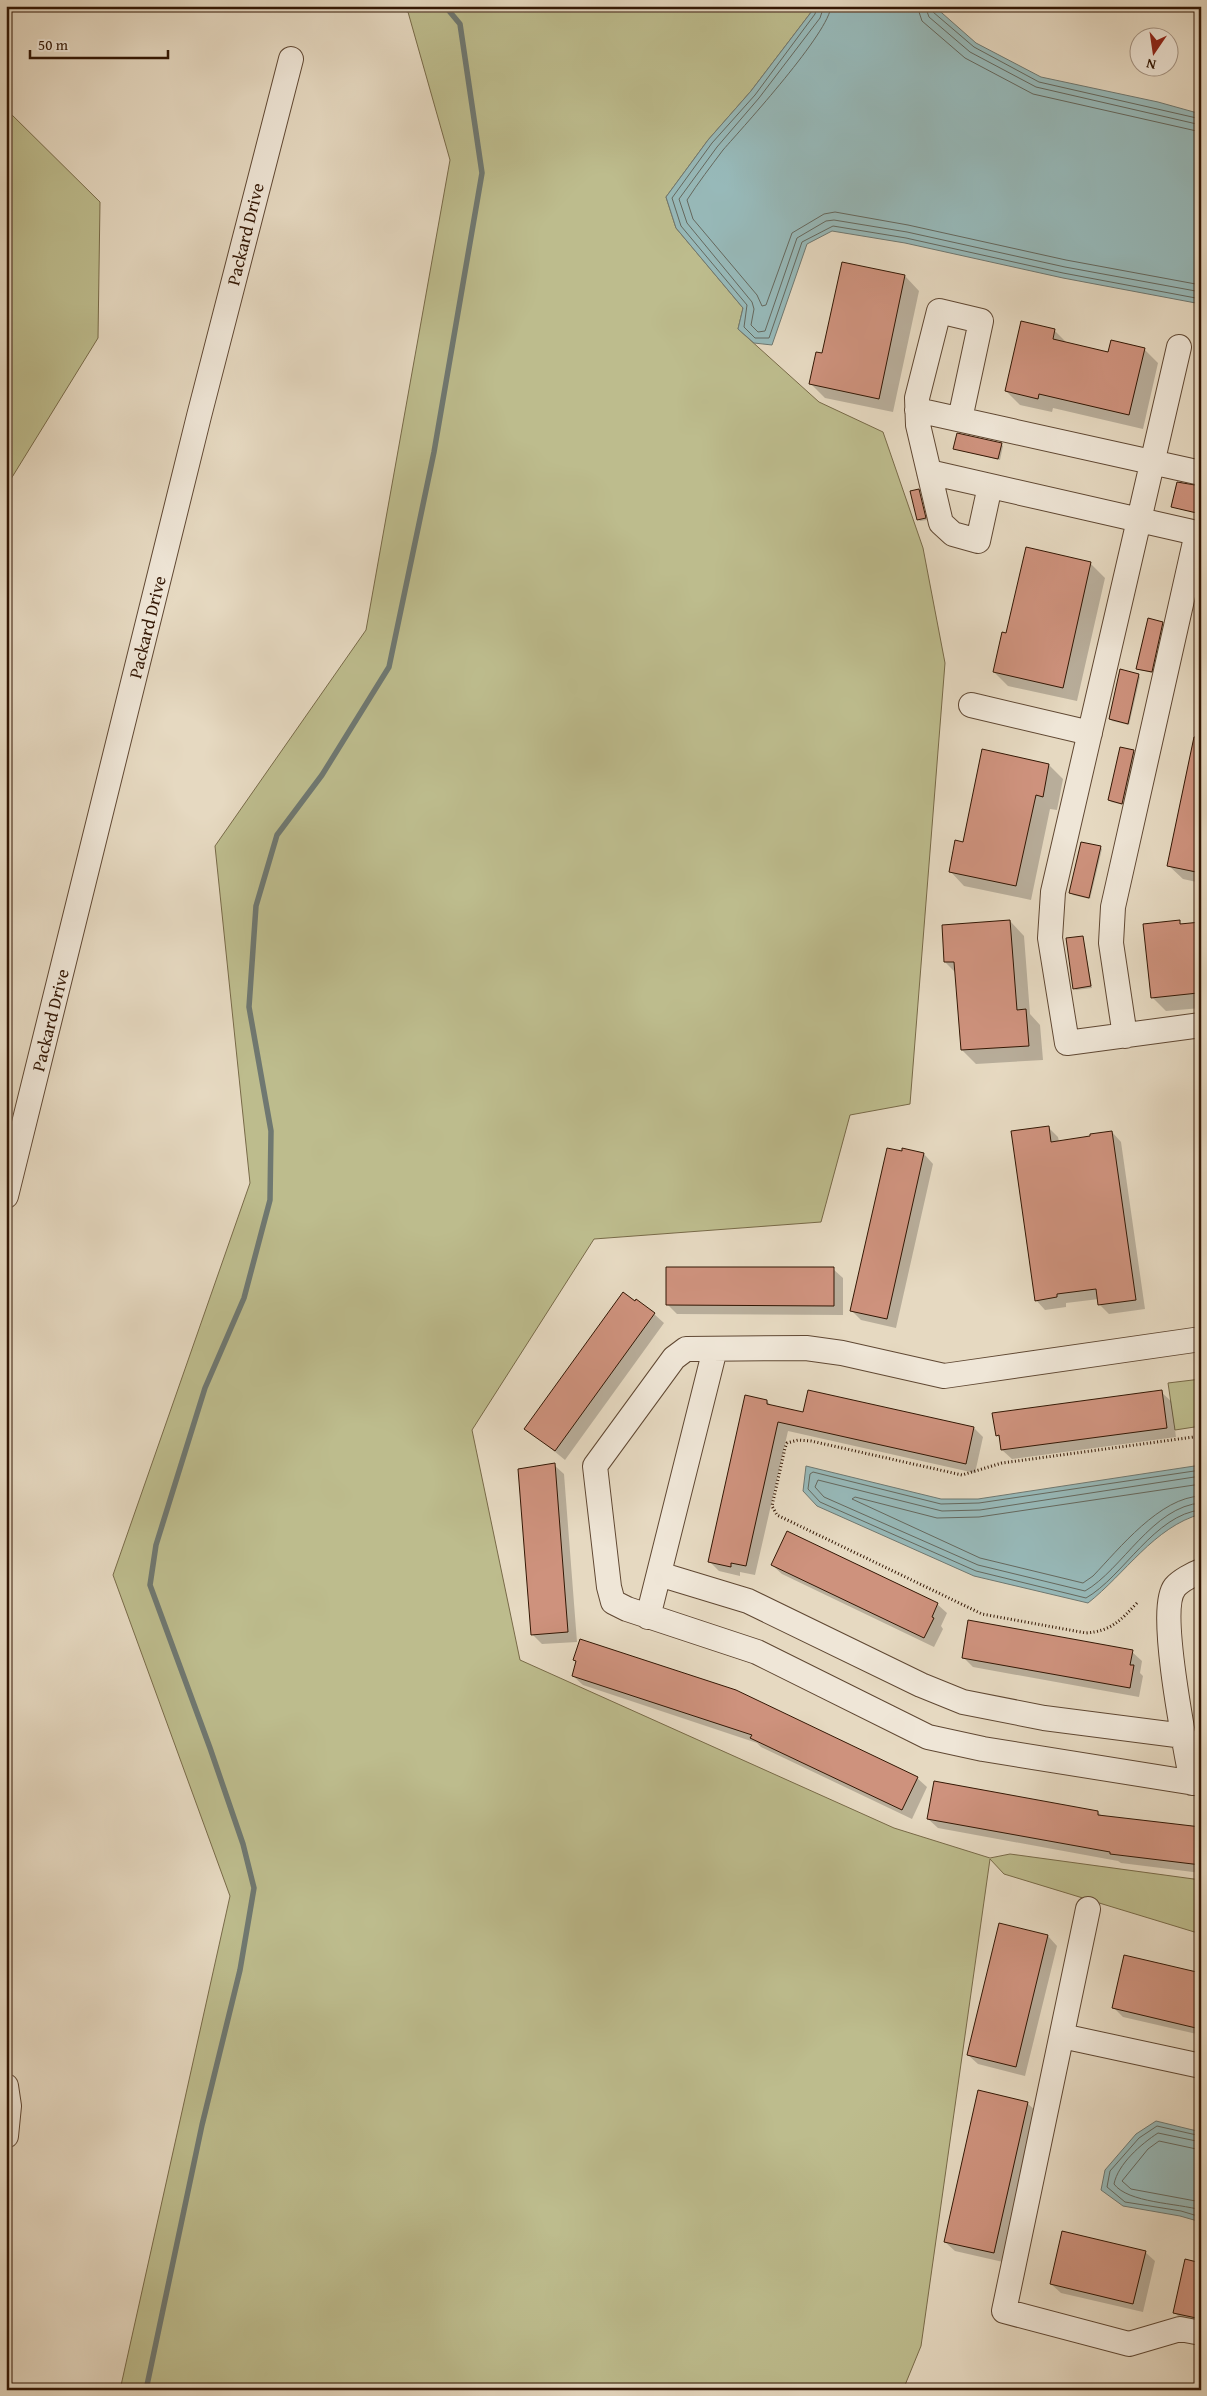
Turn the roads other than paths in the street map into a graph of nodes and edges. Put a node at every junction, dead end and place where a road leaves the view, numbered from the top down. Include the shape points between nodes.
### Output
1 (291, 59) dead end
2 (1179, 347) dead end
3 (917, 410) junction
4 (960, 419) junction
5 (1152, 462) junction
6 (929, 472) junction
7 (1201, 473) edge
8 (990, 486) junction
9 (1139, 520) junction
10 (1199, 534) edge
11 (971, 705) dead end
12 (1090, 733) junction
13 (1201, 1025) edge
14 (1125, 1036) junction
15 (6, 1196) edge
16 (1201, 1339) edge
17 (714, 1348) junction
18 (1201, 1571) edge
19 (659, 1574) junction
20 (648, 1617) junction
21 (1184, 1736) junction
22 (1196, 1784) edge
23 (1088, 1909) dead end
24 (1062, 2036) junction
25 (1201, 2066) edge
26 (6, 2086) edge
27 (6, 2136) edge
28 (1201, 2334) edge

1 - 15 street, Packard Drive
2 - 5 street
3 - 4 street
3 - 4 street via 917,398 939,311 981,321
3 - 6 street
4 - 5 street
5 - 7 street
5 - 9 street
6 - 8 street
6 - 8 street via 941,523 953,534 978,541
8 - 9 street
9 - 10 street
9 - 12 street
10 - 14 street via 1113,907 1111,943
11 - 12 street
12 - 14 street via 1053,892 1050,938 1068,1044
13 - 14 street
16 - 17 street via 944,1376 806,1348
17 - 19 street
17 - 20 street via 686,1349 674,1358 595,1466 613,1602
18 - 21 street via 1175,1587 1168,1606 1171,1656
19 - 20 street
19 - 21 street via 748,1601 963,1702 1044,1718
20 - 22 street via 757,1652 928,1737
21 - 22 street
23 - 24 street
24 - 25 street
24 - 28 street via 1004,2311 1129,2344 1180,2329
26 - 27 street via 9,2106

